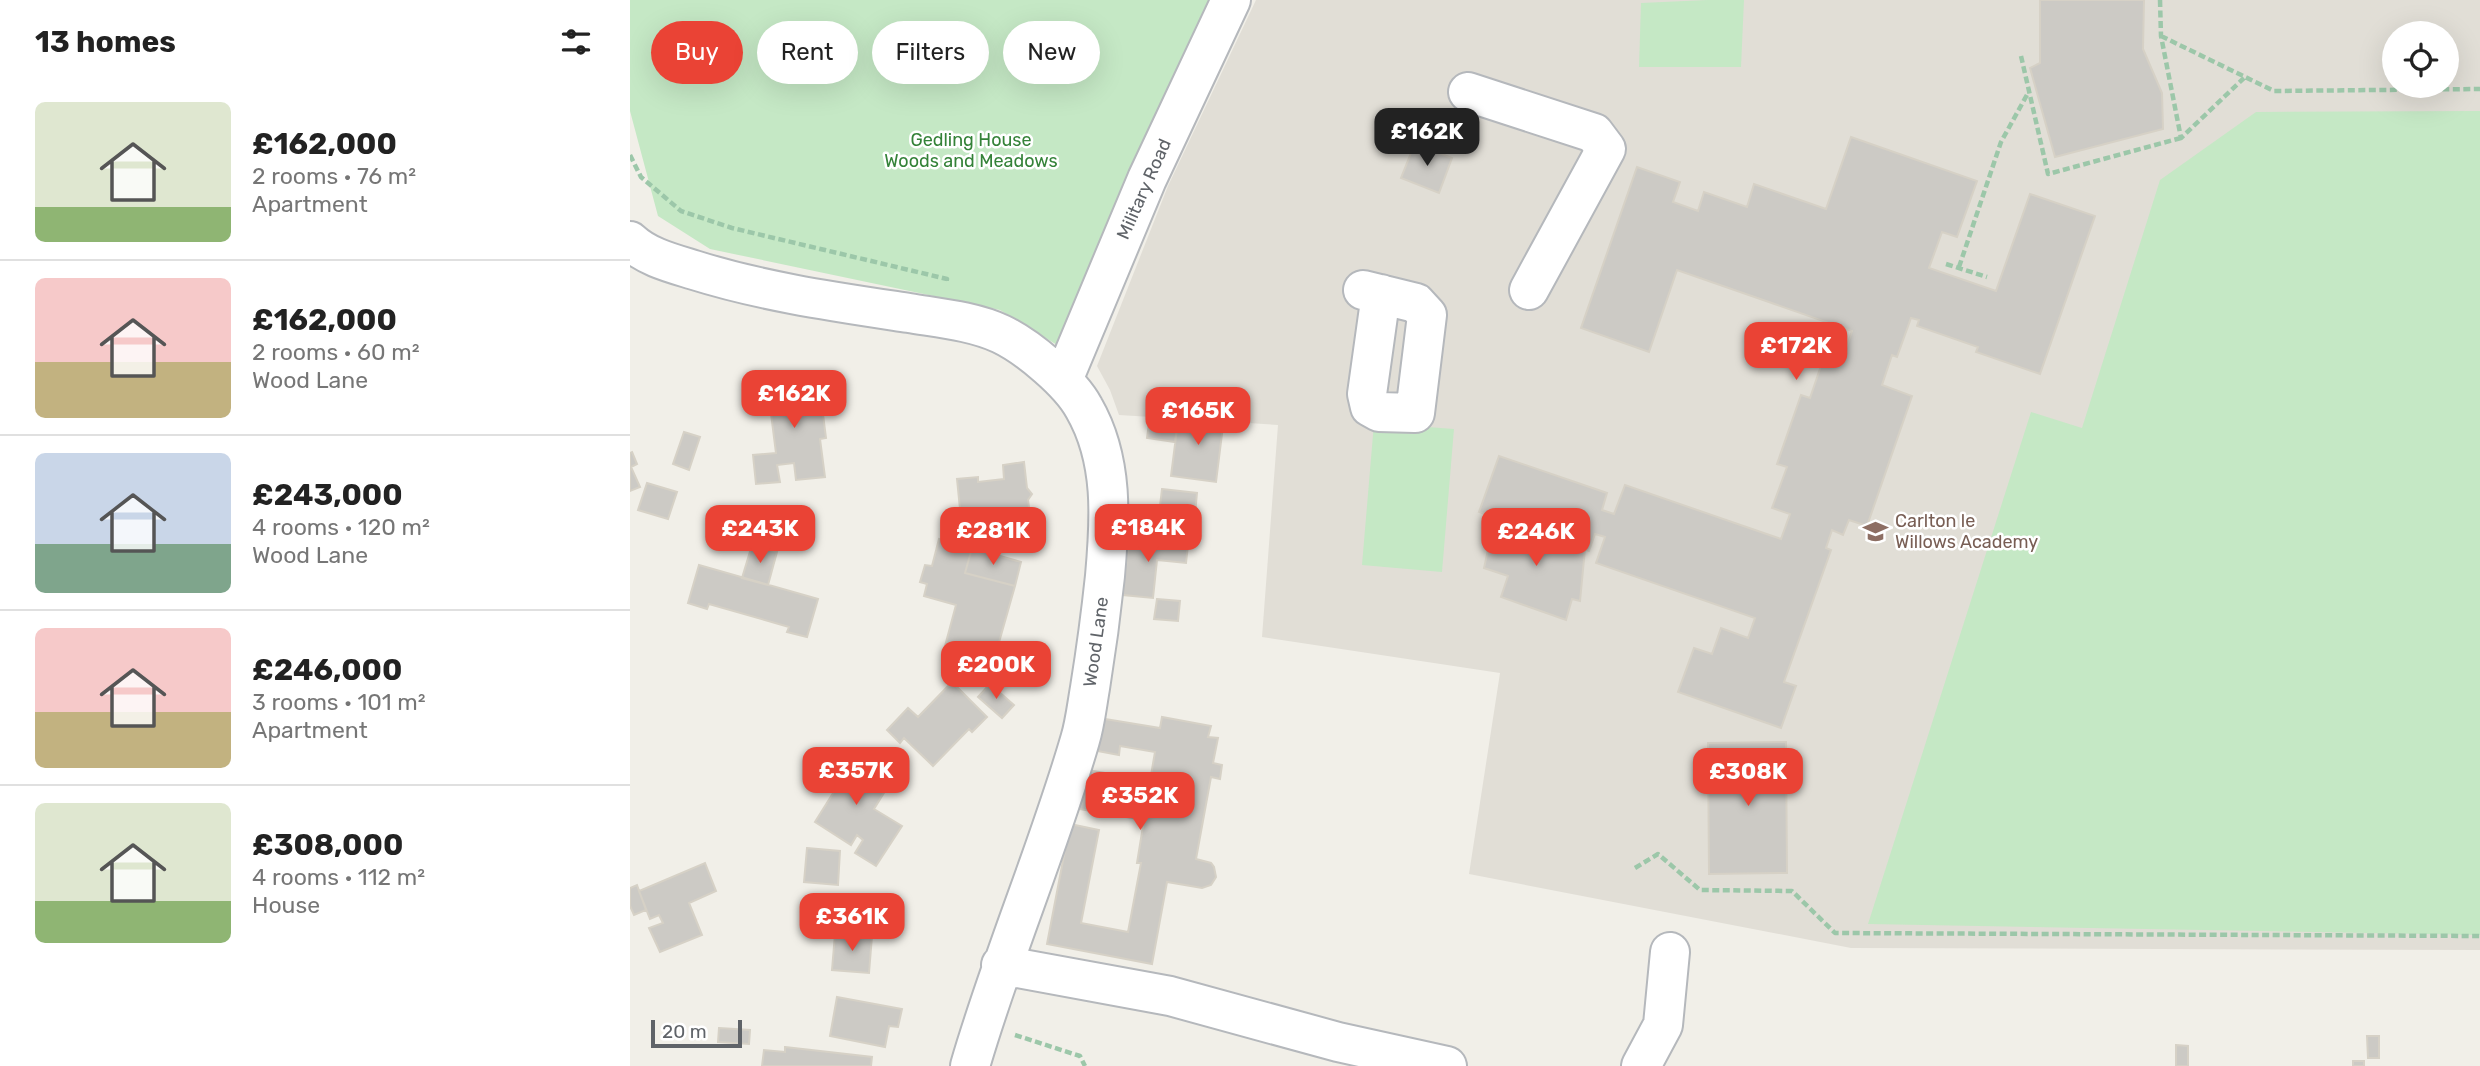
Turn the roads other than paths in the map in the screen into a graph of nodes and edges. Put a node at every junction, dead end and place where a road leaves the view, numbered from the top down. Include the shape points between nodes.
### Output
1 (1231, 0) edge
2 (1468, 92) dead end
3 (630, 241) edge
4 (1529, 290) dead end
5 (1063, 380) junction
6 (1670, 953) dead end
7 (1001, 965) junction
8 (970, 1066) edge
9 (1447, 1066) edge
10 (1641, 1066) edge

1 - 5 street, Military Road via 1147,179
2 - 4 street via 1594,134 1606,149
3 - 5 street, Wood Lane via 641,251 730,282 959,322 1001,335
5 - 7 street, Wood Lane via 1084,407 1104,462 1110,519 1102,603 1081,738
6 - 10 street via 1663,1025
7 - 8 street, Wood Lane
7 - 9 street via 1170,996

